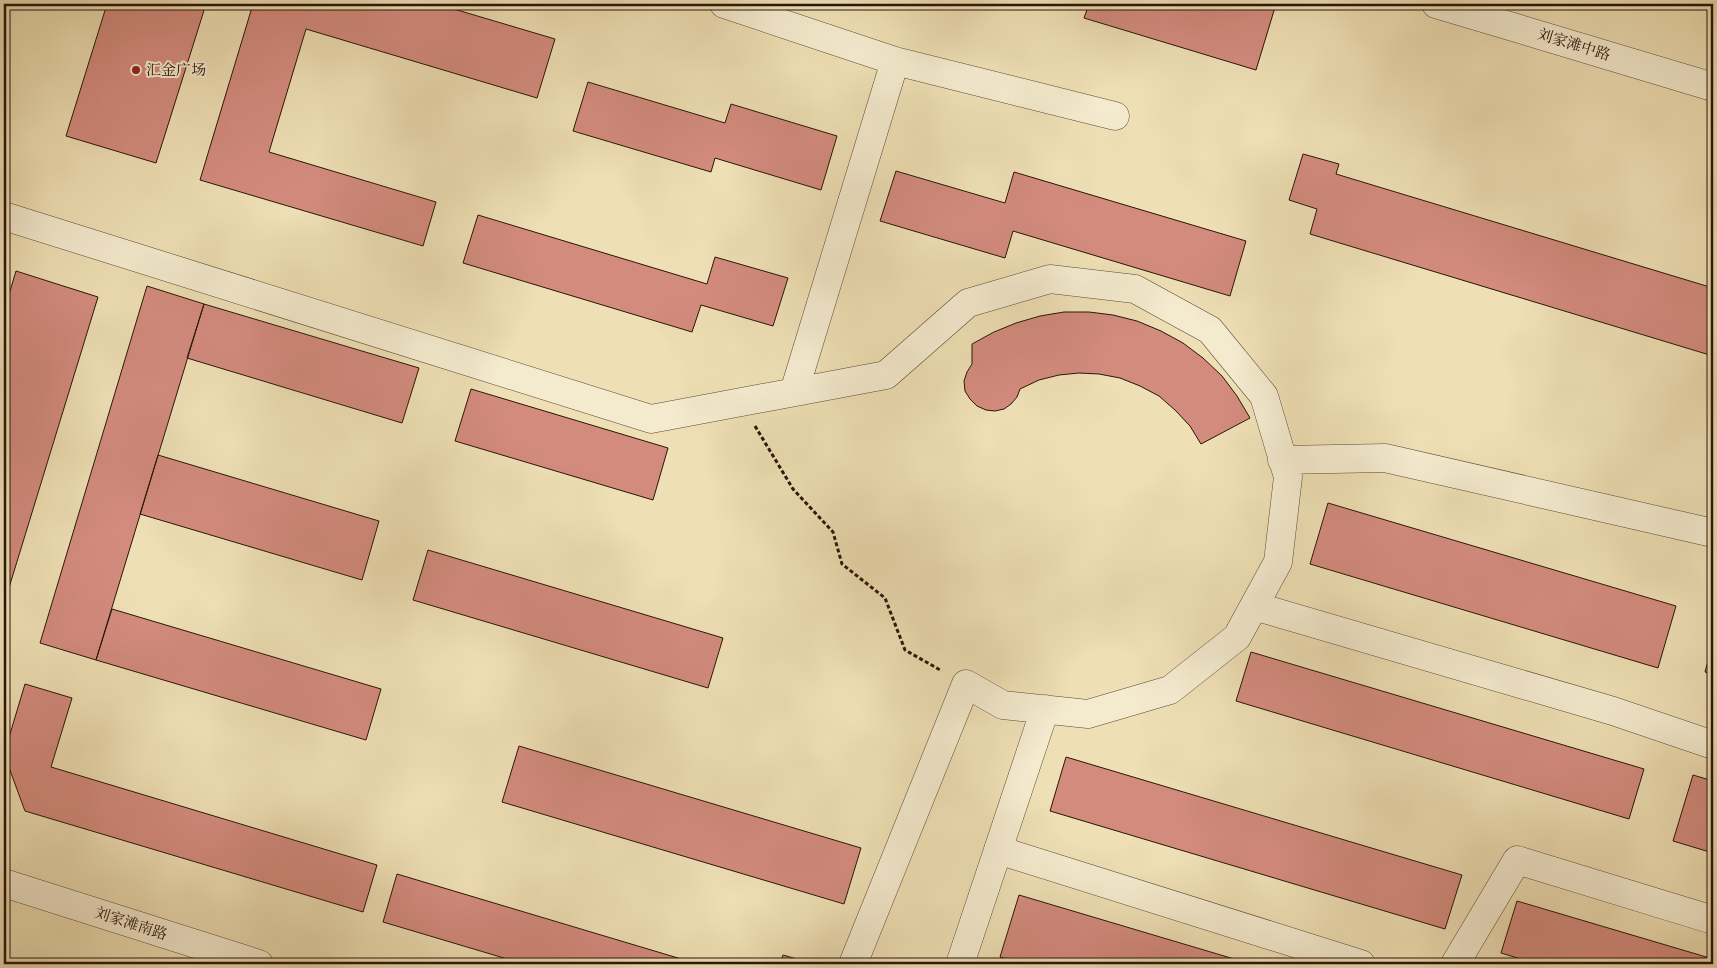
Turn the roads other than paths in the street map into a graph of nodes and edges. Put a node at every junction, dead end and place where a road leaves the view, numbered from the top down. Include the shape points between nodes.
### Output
1 (724, 4) edge
2 (1436, 4) edge
3 (772, 12) edge
4 (895, 61) junction
5 (1713, 87) edge
6 (1115, 116) dead end
7 (4, 216) edge
8 (794, 392) junction
9 (1282, 460) junction
10 (1713, 533) edge
11 (1254, 606) junction
12 (1045, 709) junction
13 (1713, 745) edge
14 (998, 850) junction
15 (4, 883) edge
16 (1713, 920) edge
17 (259, 964) edge
18 (853, 964) edge
19 (960, 964) edge
20 (1361, 964) edge
21 (1455, 964) edge

1 - 3 street
2 - 5 street, 刘家滩中路
3 - 4 street
4 - 6 street
4 - 8 street
7 - 8 street via 651,419
8 - 9 street via 886,375 968,303 1050,279 1135,288 1210,330 1264,396
9 - 10 street via 1386,458
9 - 11 street via 1288,477 1278,562
11 - 12 street via 1237,637 1170,690 1088,714
11 - 13 street via 1613,711
12 - 14 street
12 - 18 street via 1004,704 966,684
14 - 19 street
14 - 20 street
15 - 17 street, 刘家滩南路
16 - 21 street via 1516,860

